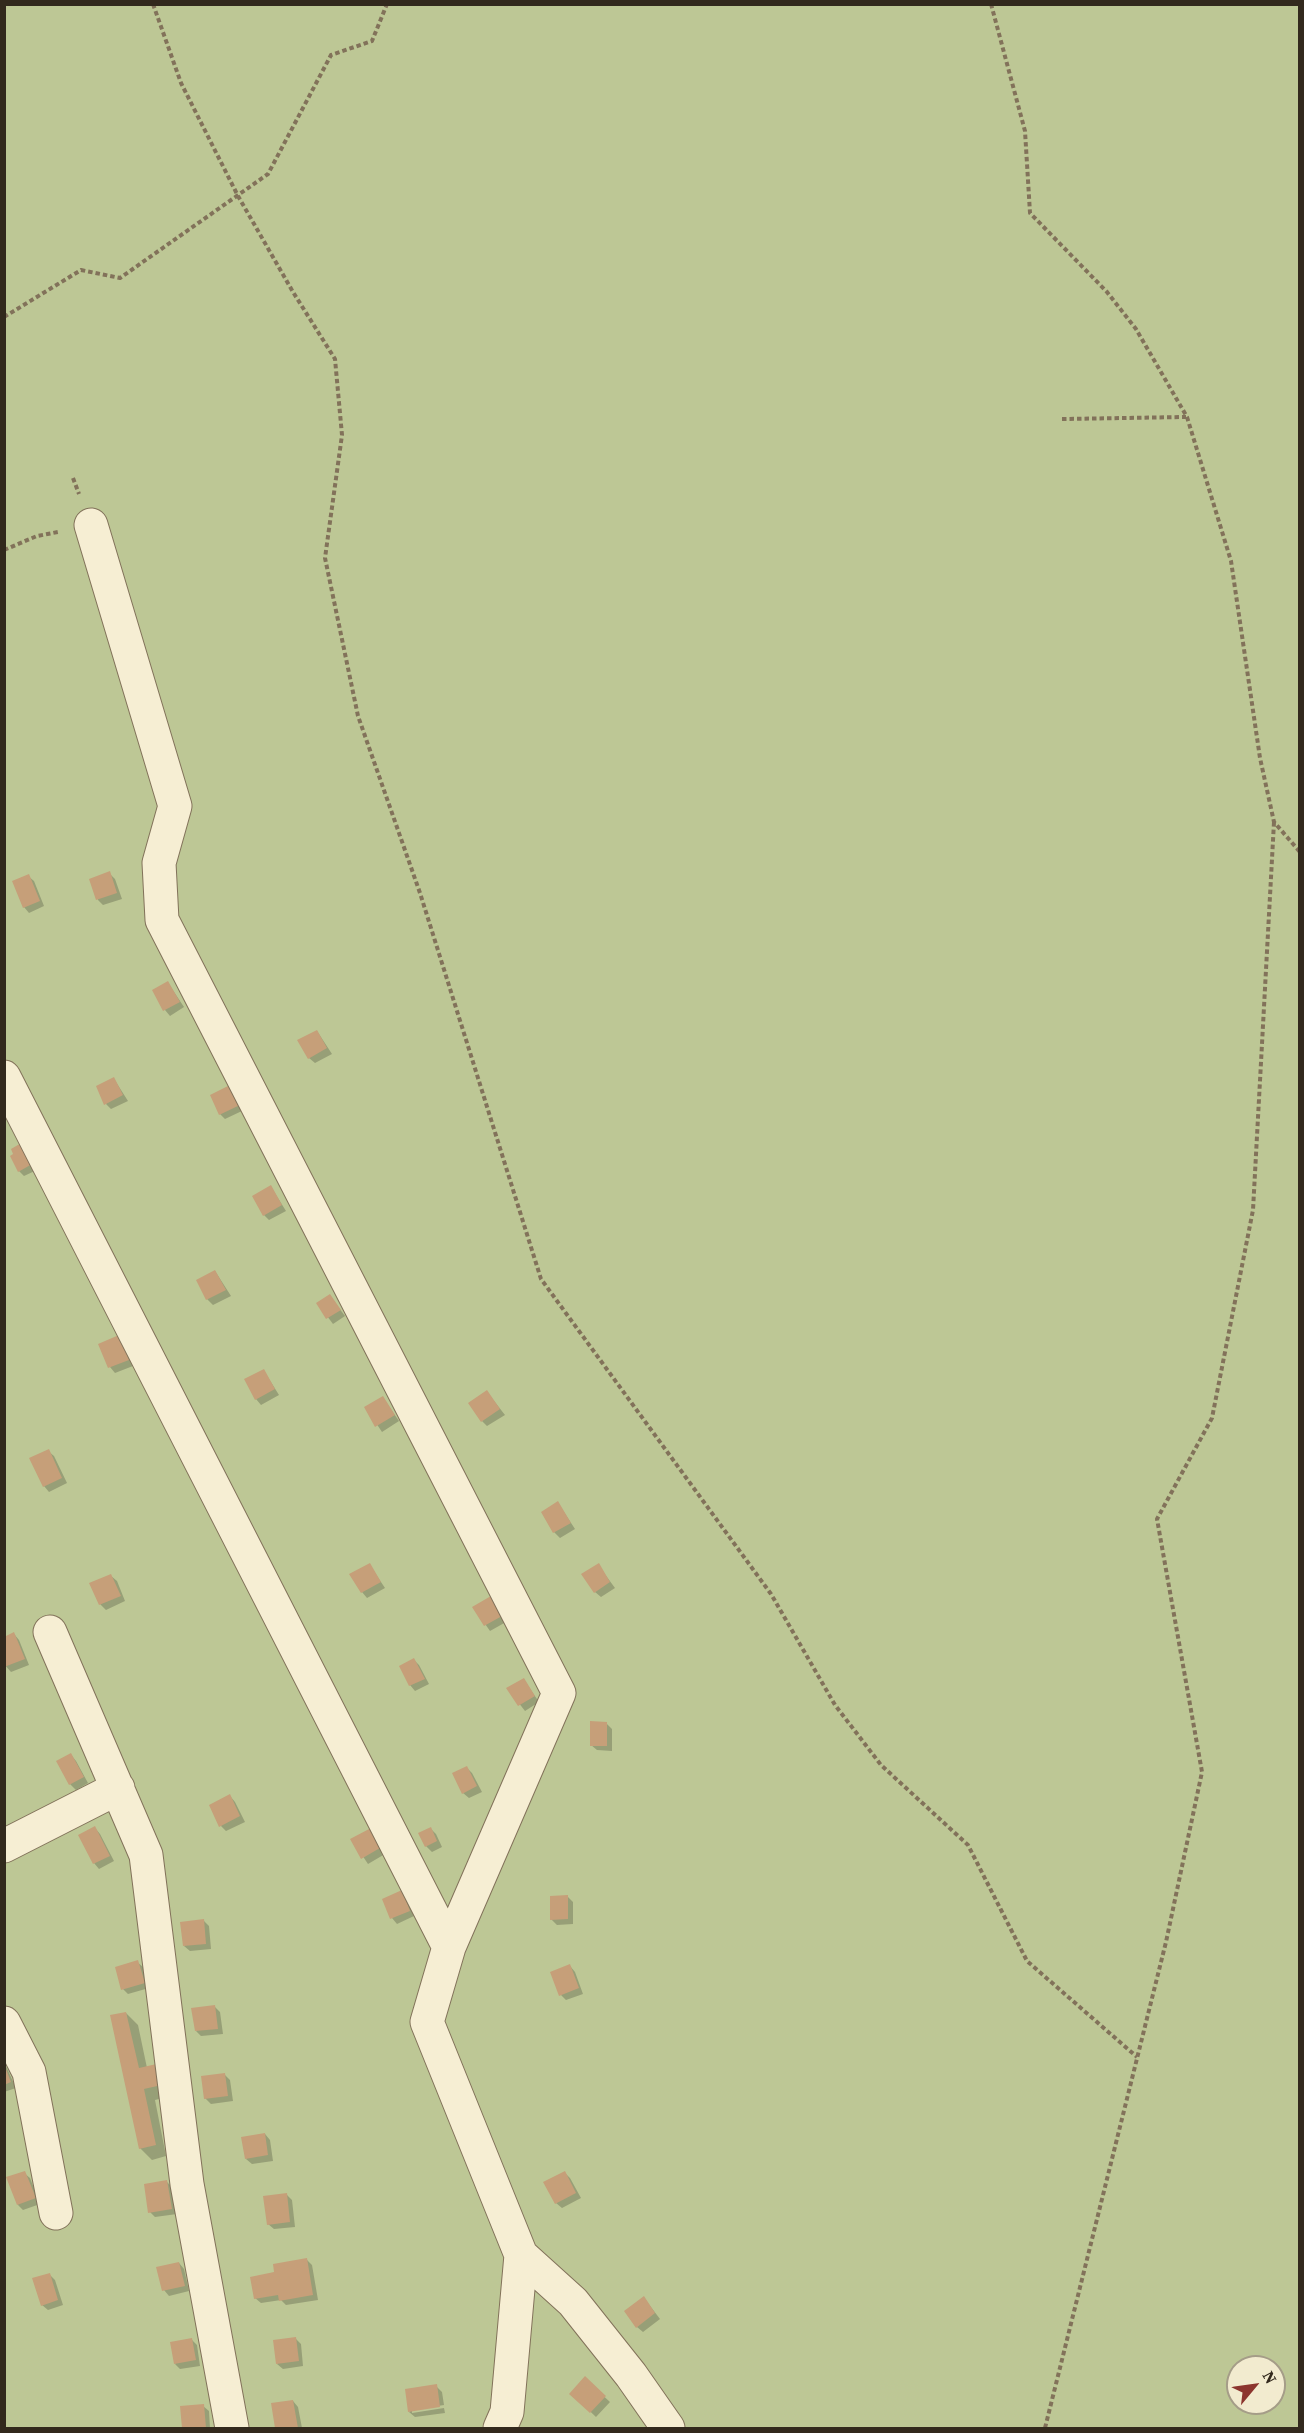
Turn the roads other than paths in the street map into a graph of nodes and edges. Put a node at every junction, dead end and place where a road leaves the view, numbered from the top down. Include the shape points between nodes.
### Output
1 (91, 525) road end
2 (4, 1077) edge
3 (50, 1632) dead end
4 (118, 1788) junction
5 (4, 1846) edge
6 (449, 1947) junction
7 (4, 2023) edge
8 (56, 2213) dead end
9 (521, 2255) junction
10 (232, 2428) edge
11 (500, 2428) edge
12 (668, 2428) edge

1 - 6 lane via 175,806 159,863 162,920 559,1693
2 - 6 lane
3 - 4 lane
4 - 5 lane
4 - 10 lane via 146,1855 187,2184
6 - 9 lane via 427,2022
7 - 8 lane via 28,2072
9 - 11 lane via 507,2412
9 - 12 lane via 573,2302

